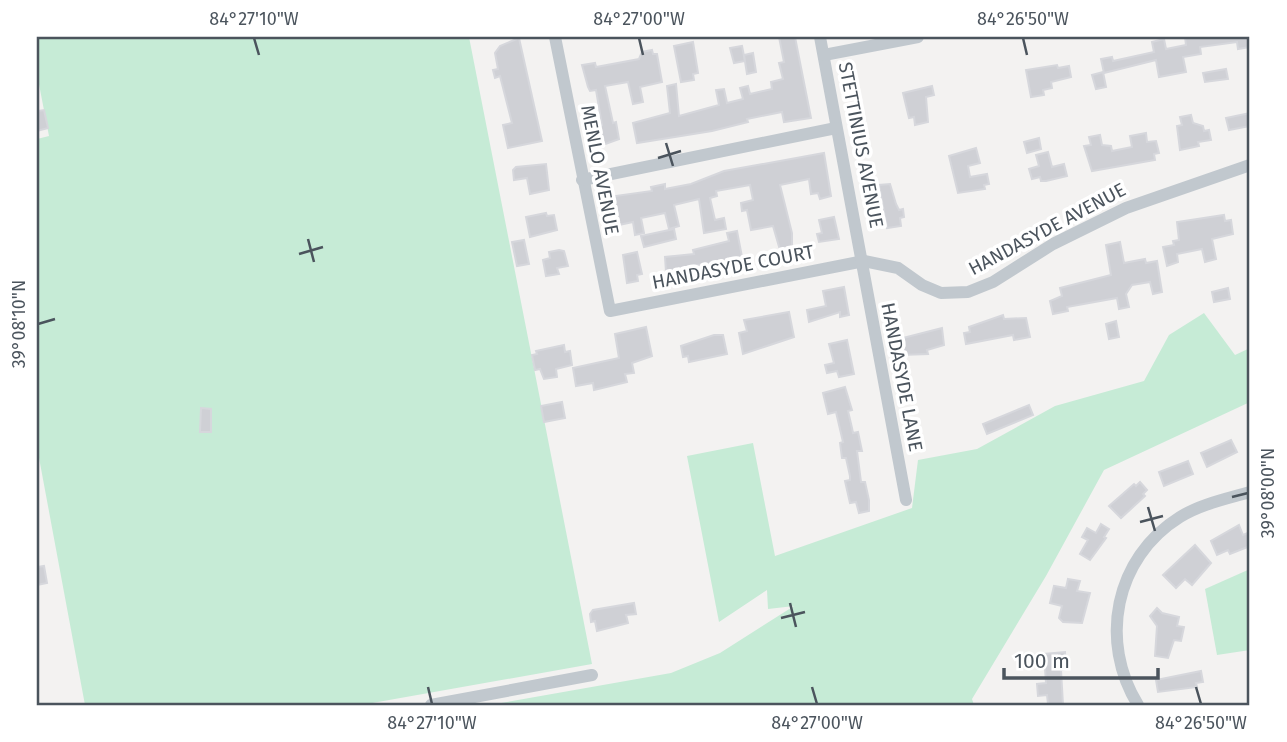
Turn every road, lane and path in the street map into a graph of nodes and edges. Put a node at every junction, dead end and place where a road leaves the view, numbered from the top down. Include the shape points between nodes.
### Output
1 (558, 37) edge
2 (820, 37) edge
3 (918, 37) edge
4 (824, 55) junction
5 (836, 128) junction
6 (1250, 165) edge
7 (582, 180) junction
8 (864, 261) junction
9 (610, 311) joint
10 (1250, 492) edge
11 (906, 500) dead end
12 (592, 675) dead end
13 (431, 705) edge
14 (1138, 705) edge

1 - 7 street, MENLO AVENUE
2 - 4 street, STETTINIUS AVENUE
3 - 4 street
4 - 5 street, STETTINIUS AVENUE
5 - 7 street
5 - 8 street, STETTINIUS AVENUE
6 - 8 street, HANDASYDE AVENUE via 1126,208 968,292 942,293 898,268
7 - 9 street, MENLO AVENUE
8 - 9 street, HANDASYDE COURT
8 - 11 street, HANDASYDE LANE via 863,277
10 - 14 street via 1180,517 1153,539 1131,569 1118,606 1115,639 1123,676
12 - 13 street

